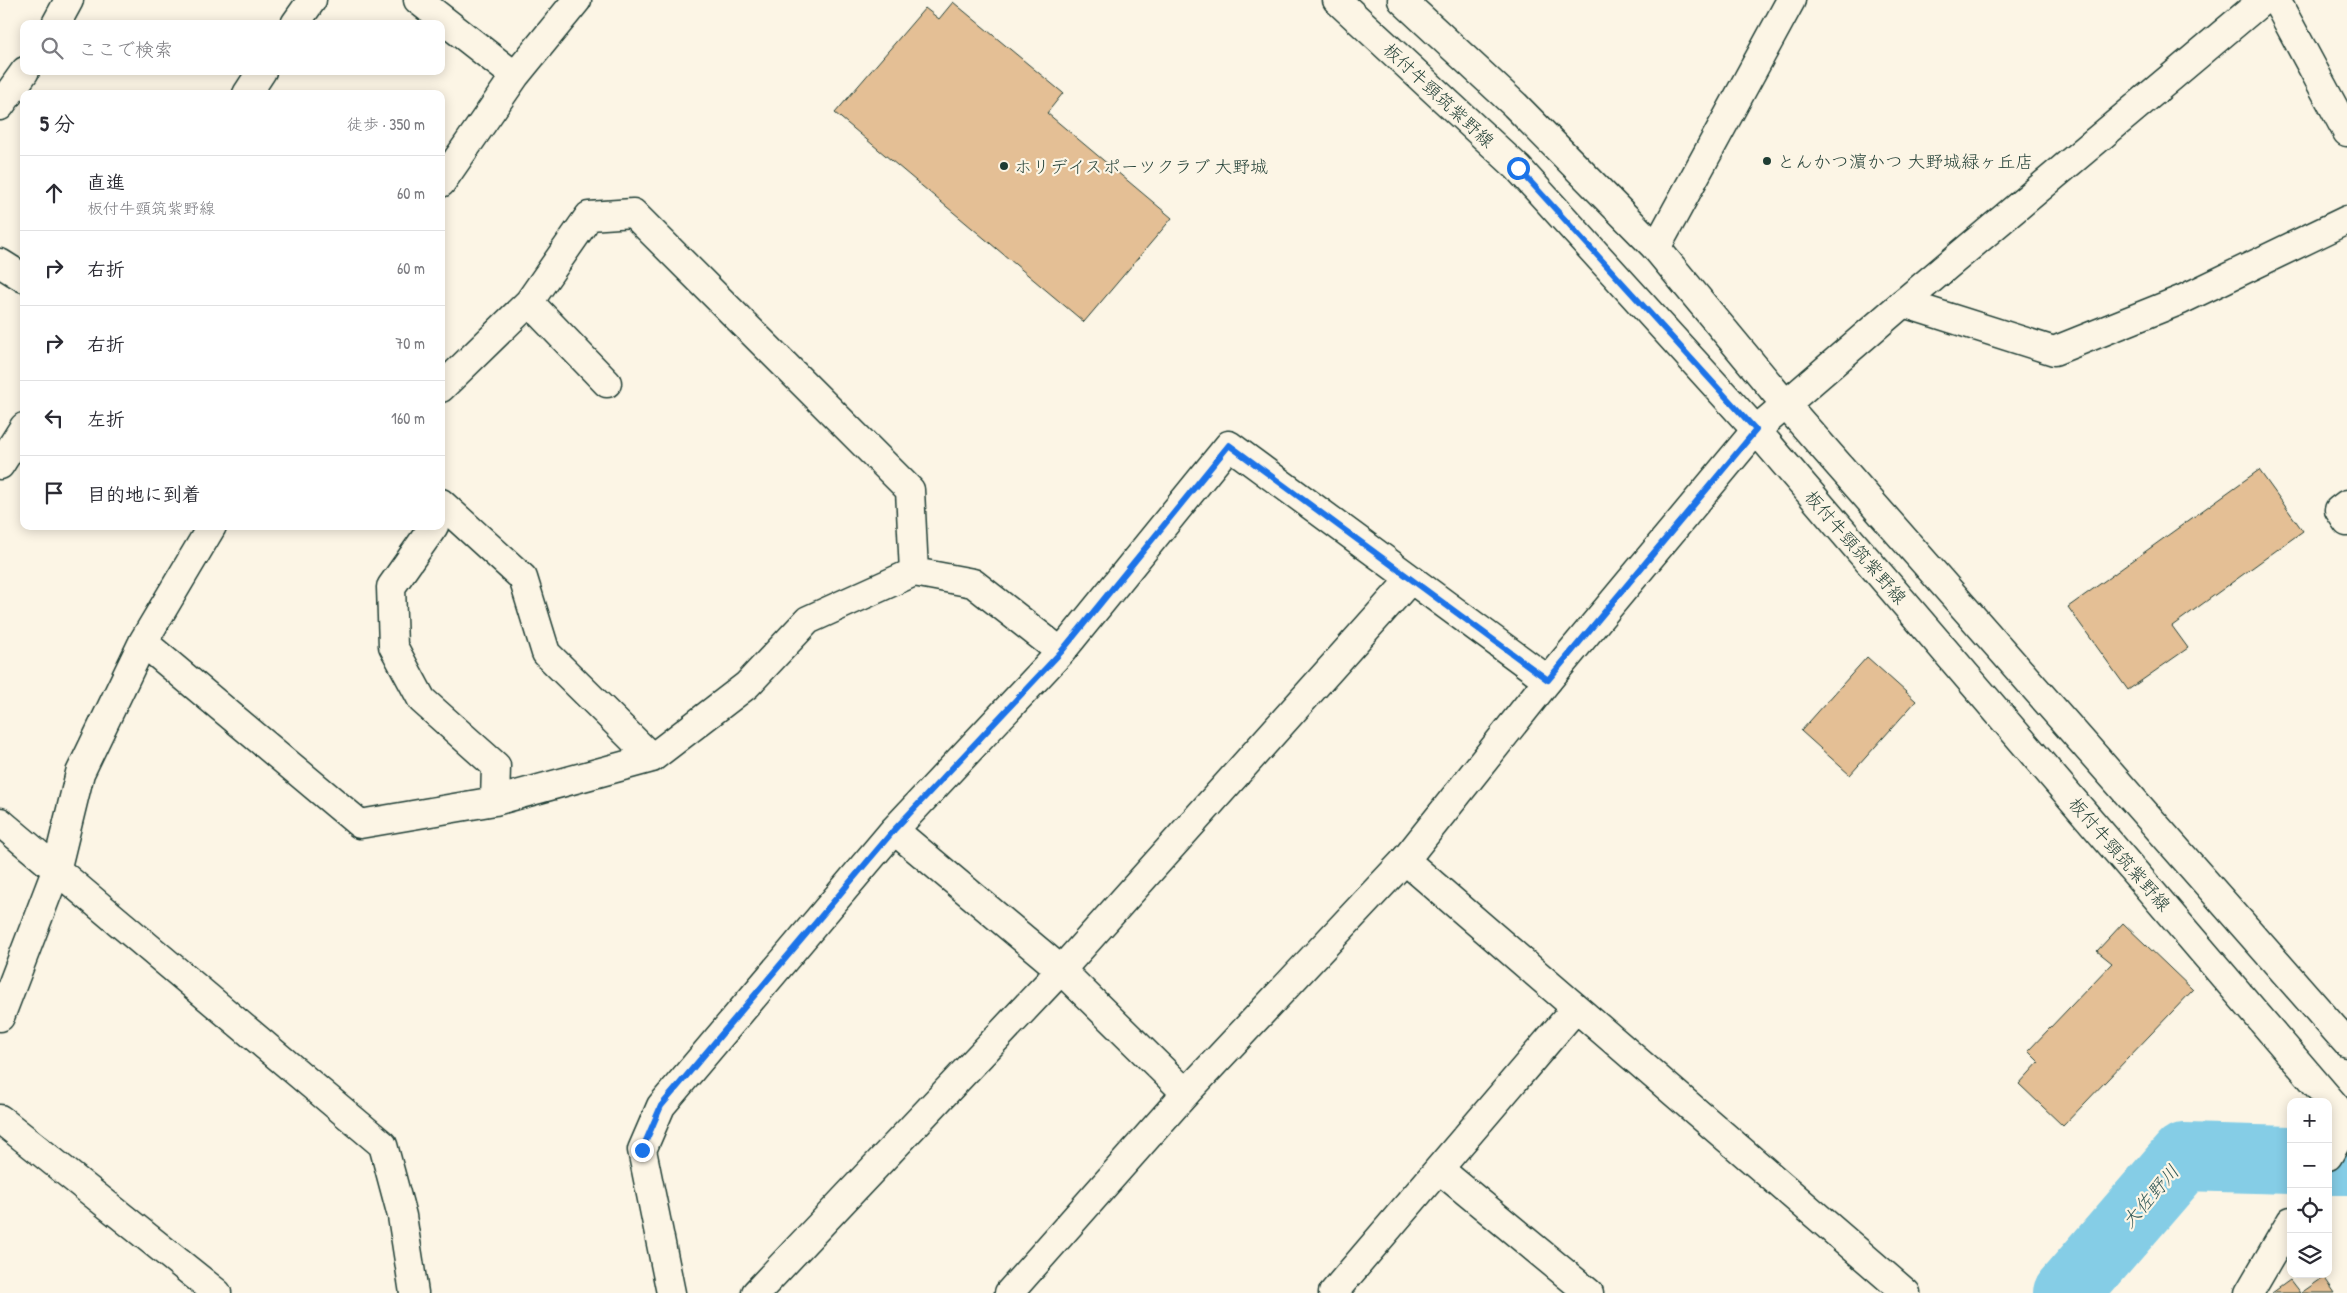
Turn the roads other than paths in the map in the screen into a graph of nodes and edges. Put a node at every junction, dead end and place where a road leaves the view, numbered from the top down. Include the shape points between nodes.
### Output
1 (70, 0) edge
2 (312, 0) edge
3 (418, 0) edge
4 (577, 0) edge
5 (1337, 0) edge
6 (1402, 0) edge
7 (1791, 0) edge
8 (2263, 0) edge
9 (2276, 0) edge
10 (58, 20) edge
11 (298, 20) edge
12 (444, 20) edge
13 (445, 21) edge
14 (22, 75) edge
15 (259, 75) edge
16 (515, 76) junction
17 (250, 90) edge
18 (0, 106) edge
19 (2347, 132) edge
20 (445, 177) edge
21 (2347, 220) edge
22 (1656, 248) junction
23 (0, 263) edge
24 (20, 276) edge
25 (529, 302) junction
26 (1903, 302) junction
27 (607, 383) dead end
28 (445, 384) edge
29 (1786, 405) junction
30 (1756, 430) junction
31 (20, 433) edge
32 (0, 465) edge
33 (2347, 504) edge
34 (445, 517) edge
35 (2347, 522) edge
36 (210, 530) edge
37 (430, 530) edge
38 (914, 572) junction
39 (1410, 580) junction
40 (143, 642) junction
41 (1061, 652) junction
42 (1548, 680) junction
43 (652, 758) junction
44 (495, 801) junction
45 (0, 822) edge
46 (894, 830) junction
47 (1405, 860) junction
48 (56, 871) junction
49 (1061, 970) junction
50 (1576, 1008) junction
51 (0, 1018) edge
52 (2347, 1043) edge
53 (1186, 1093) junction
54 (0, 1119) edge
55 (2347, 1122) edge
56 (2332, 1149) edge
57 (1439, 1169) junction
58 (2287, 1228) edge
59 (217, 1293) edge
60 (414, 1293) edge
61 (670, 1293) edge
62 (756, 1293) edge
63 (1009, 1293) edge
64 (1333, 1293) edge
65 (1589, 1293) edge
66 (1906, 1293) edge
67 (2249, 1293) edge

1 - 10 street
2 - 11 street
3 - 12 street
4 - 16 street
5 - 30 street, 板付牛頸筑紫野線 via 1518,168
6 - 22 street via 1515,105
7 - 22 street
8 - 26 street
9 - 19 street
13 - 16 street
14 - 18 street
15 - 17 street
16 - 20 street
21 - 26 street via 2181,300 2054,351
22 - 29 street
23 - 24 street
25 - 27 street
25 - 28 street
25 - 38 street via 588,216 633,213 910,490
26 - 29 street
29 - 30 street
29 - 52 street
30 - 42 street
30 - 55 street, 板付牛頸筑紫野線
31 - 32 street
33 - 35 street via 2339,510
34 - 43 street via 523,578 546,653
36 - 40 street
37 - 44 street via 391,587 393,646 422,700 496,766
38 - 41 street via 973,583
38 - 43 street via 808,620 747,685
39 - 41 street via 1229,445
39 - 42 street
39 - 49 street
40 - 44 street via 360,824
40 - 48 street via 80,773
41 - 46 street
42 - 47 street
43 - 44 street
45 - 48 street
46 - 49 street
46 - 61 street via 661,1106 642,1150
47 - 50 street
47 - 53 street
48 - 51 street
48 - 60 street via 383,1145 402,1216
49 - 53 street
49 - 62 street
50 - 57 street
50 - 66 street
53 - 63 street
54 - 59 street
55 - 56 street
57 - 64 street
57 - 65 street
58 - 67 street

